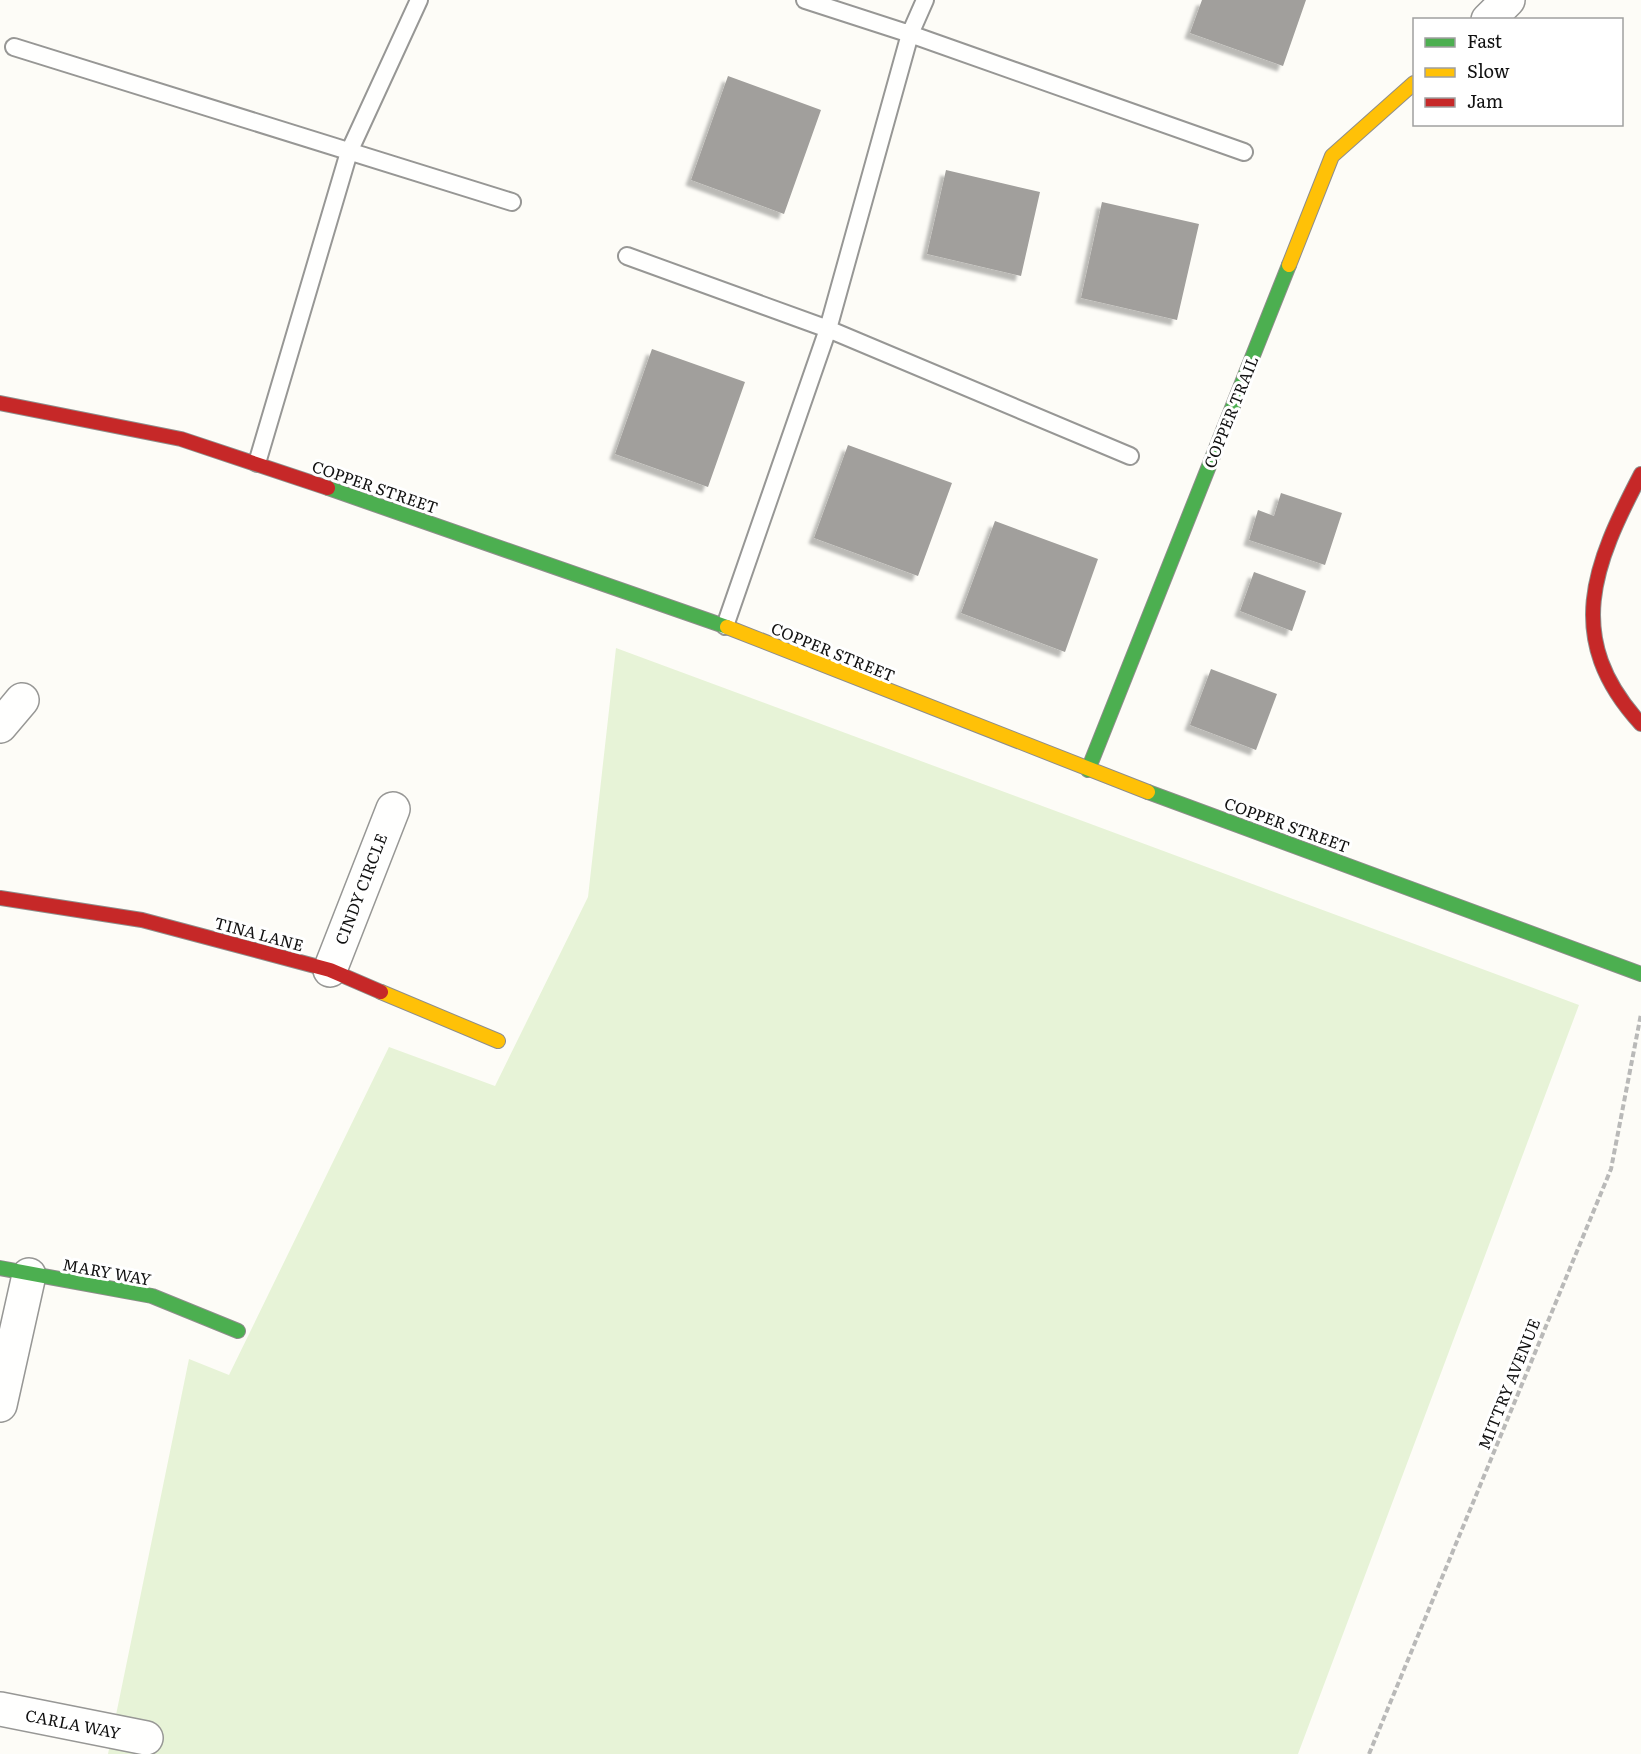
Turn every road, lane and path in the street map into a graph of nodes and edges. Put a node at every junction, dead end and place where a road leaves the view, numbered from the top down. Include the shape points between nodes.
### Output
1 (419, 0) edge
2 (805, 0) edge
3 (925, 0) edge
4 (1508, 0) edge
5 (1490, 18) edge
6 (910, 34) junction
7 (14, 48) dead end
8 (1413, 84) edge
9 (349, 152) junction
10 (1244, 152) dead end
11 (512, 202) dead end
12 (627, 256) dead end
13 (828, 329) junction
14 (0, 403) edge
15 (1130, 456) dead end
16 (257, 463) junction
17 (1641, 474) edge
18 (724, 626) junction
19 (22, 700) dead end
20 (1641, 724) edge
21 (0, 726) edge
22 (1088, 770) junction
23 (393, 809) dead end
24 (0, 898) edge
25 (330, 970) junction
26 (1641, 974) edge
27 (1641, 1014) edge
28 (498, 1041) dead end
29 (14, 1272) edge
30 (238, 1331) dead end
31 (0, 1405) edge
32 (0, 1709) edge
33 (146, 1738) dead end
34 (1369, 1754) edge

1 - 9 lane
2 - 6 lane
3 - 6 lane
4 - 5 street
6 - 10 lane
6 - 13 lane
7 - 9 lane
8 - 22 street, COPPER TRAIL via 1332,156
9 - 11 lane
9 - 16 lane
12 - 13 lane
13 - 15 lane
13 - 18 lane
14 - 16 street, COPPER STREET via 181,439
16 - 18 street, COPPER STREET
17 - 20 street via 1607,543 1597,570 1592,606 1608,676 1626,710
18 - 22 street, COPPER STREET
19 - 21 street
22 - 26 street, COPPER STREET
23 - 25 street, CINDY CIRCLE
24 - 25 street, TINA LANE via 142,920
25 - 28 street, TINA LANE
27 - 34 path, MITTRY AVENUE via 1611,1169
29 - 30 street, MARY WAY via 152,1296
29 - 31 street
32 - 33 street, CARLA WAY

